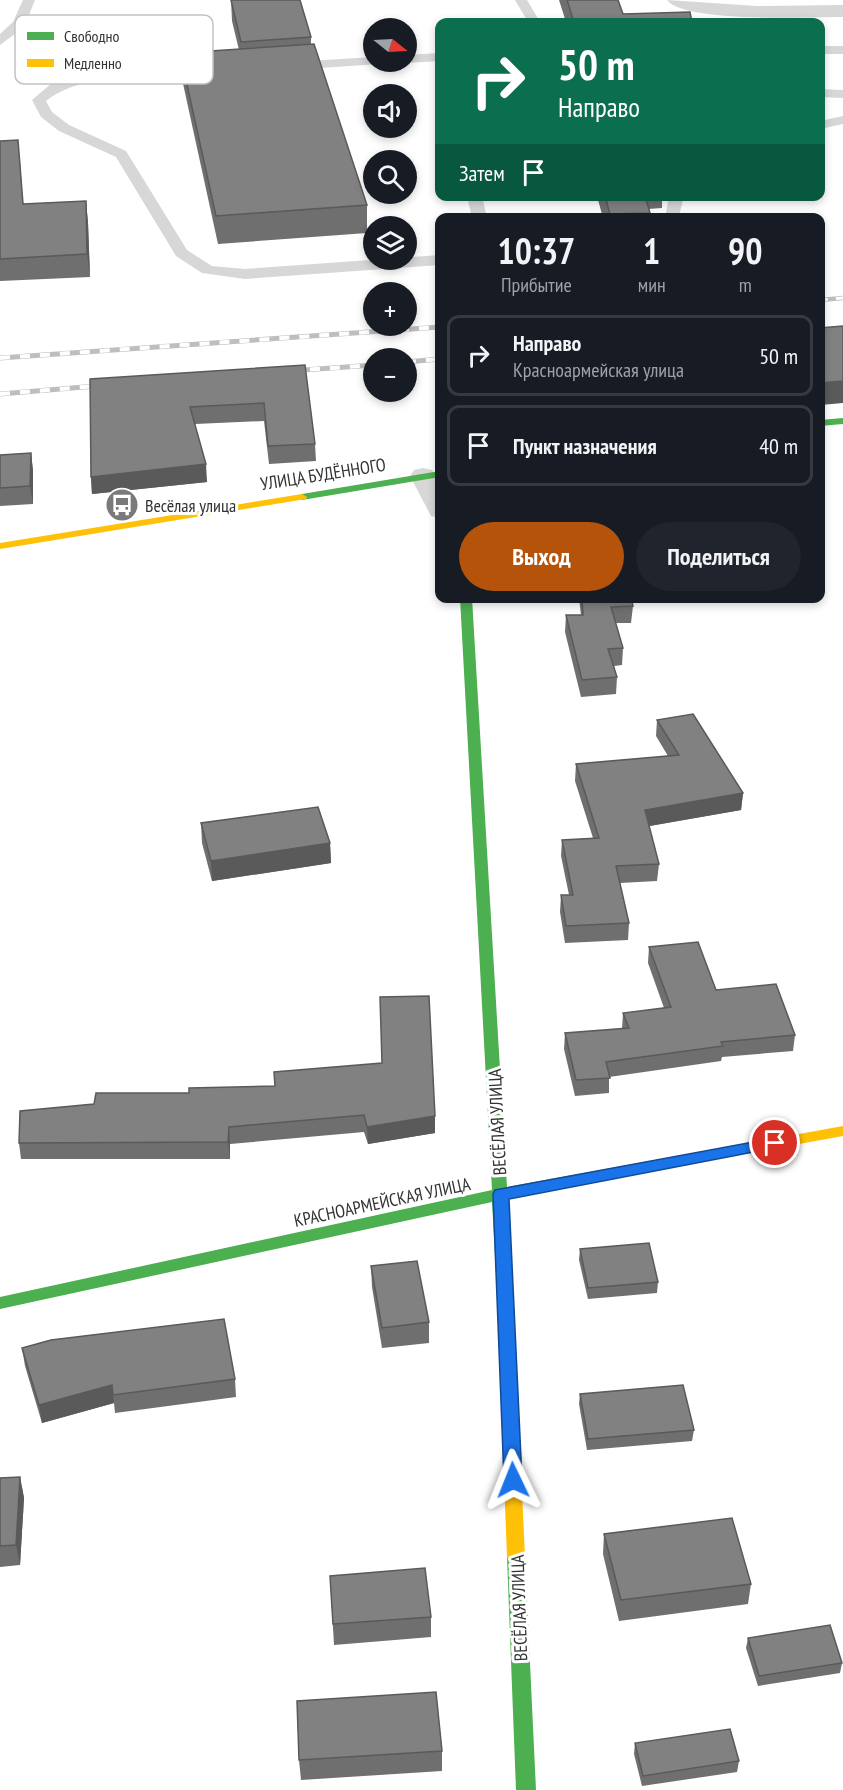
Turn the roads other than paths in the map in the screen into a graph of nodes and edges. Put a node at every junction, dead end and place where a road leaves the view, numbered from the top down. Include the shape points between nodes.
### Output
1 (29, 0) edge
2 (521, 0) edge
3 (684, 9) edge
4 (843, 11) edge
5 (23, 15) edge
6 (532, 18) edge
7 (15, 28) edge
8 (0, 41) edge
9 (825, 50) edge
10 (843, 50) edge
11 (435, 57) edge
12 (417, 58) edge
13 (363, 62) edge
14 (281, 67) edge
15 (223, 70) edge
16 (213, 71) edge
17 (66, 84) edge
18 (825, 93) edge
19 (843, 94) edge
20 (843, 120) edge
21 (825, 124) edge
22 (676, 201) edge
23 (674, 213) dead end
24 (435, 260) edge
25 (843, 421) edge
26 (825, 423) edge
27 (431, 475) edge
28 (435, 491) edge
29 (0, 546) edge
30 (466, 603) edge
31 (843, 1131) edge
32 (501, 1194) junction
33 (0, 1303) edge
34 (526, 1790) edge

1 - 5 lane
2 - 6 lane
3 - 4 street
7 - 8 lane
9 - 10 lane
11 - 12 lane
13 - 14 lane
15 - 16 lane
17 - 24 lane via 57,86 39,100 46,114 64,128 121,154 181,253 208,270 245,274
18 - 19 lane
20 - 21 lane
22 - 23 lane
25 - 26 street
27 - 28 street
27 - 29 street, УЛИЦА БУДЁННОГО
30 - 32 street, ВЕСЁЛАЯ УЛИЦА
31 - 32 street, КРАСНОАРМЕЙСКАЯ УЛИЦА
32 - 33 street, КРАСНОАРМЕЙСКАЯ УЛИЦА
32 - 34 street, ВЕСЁЛАЯ УЛИЦА

